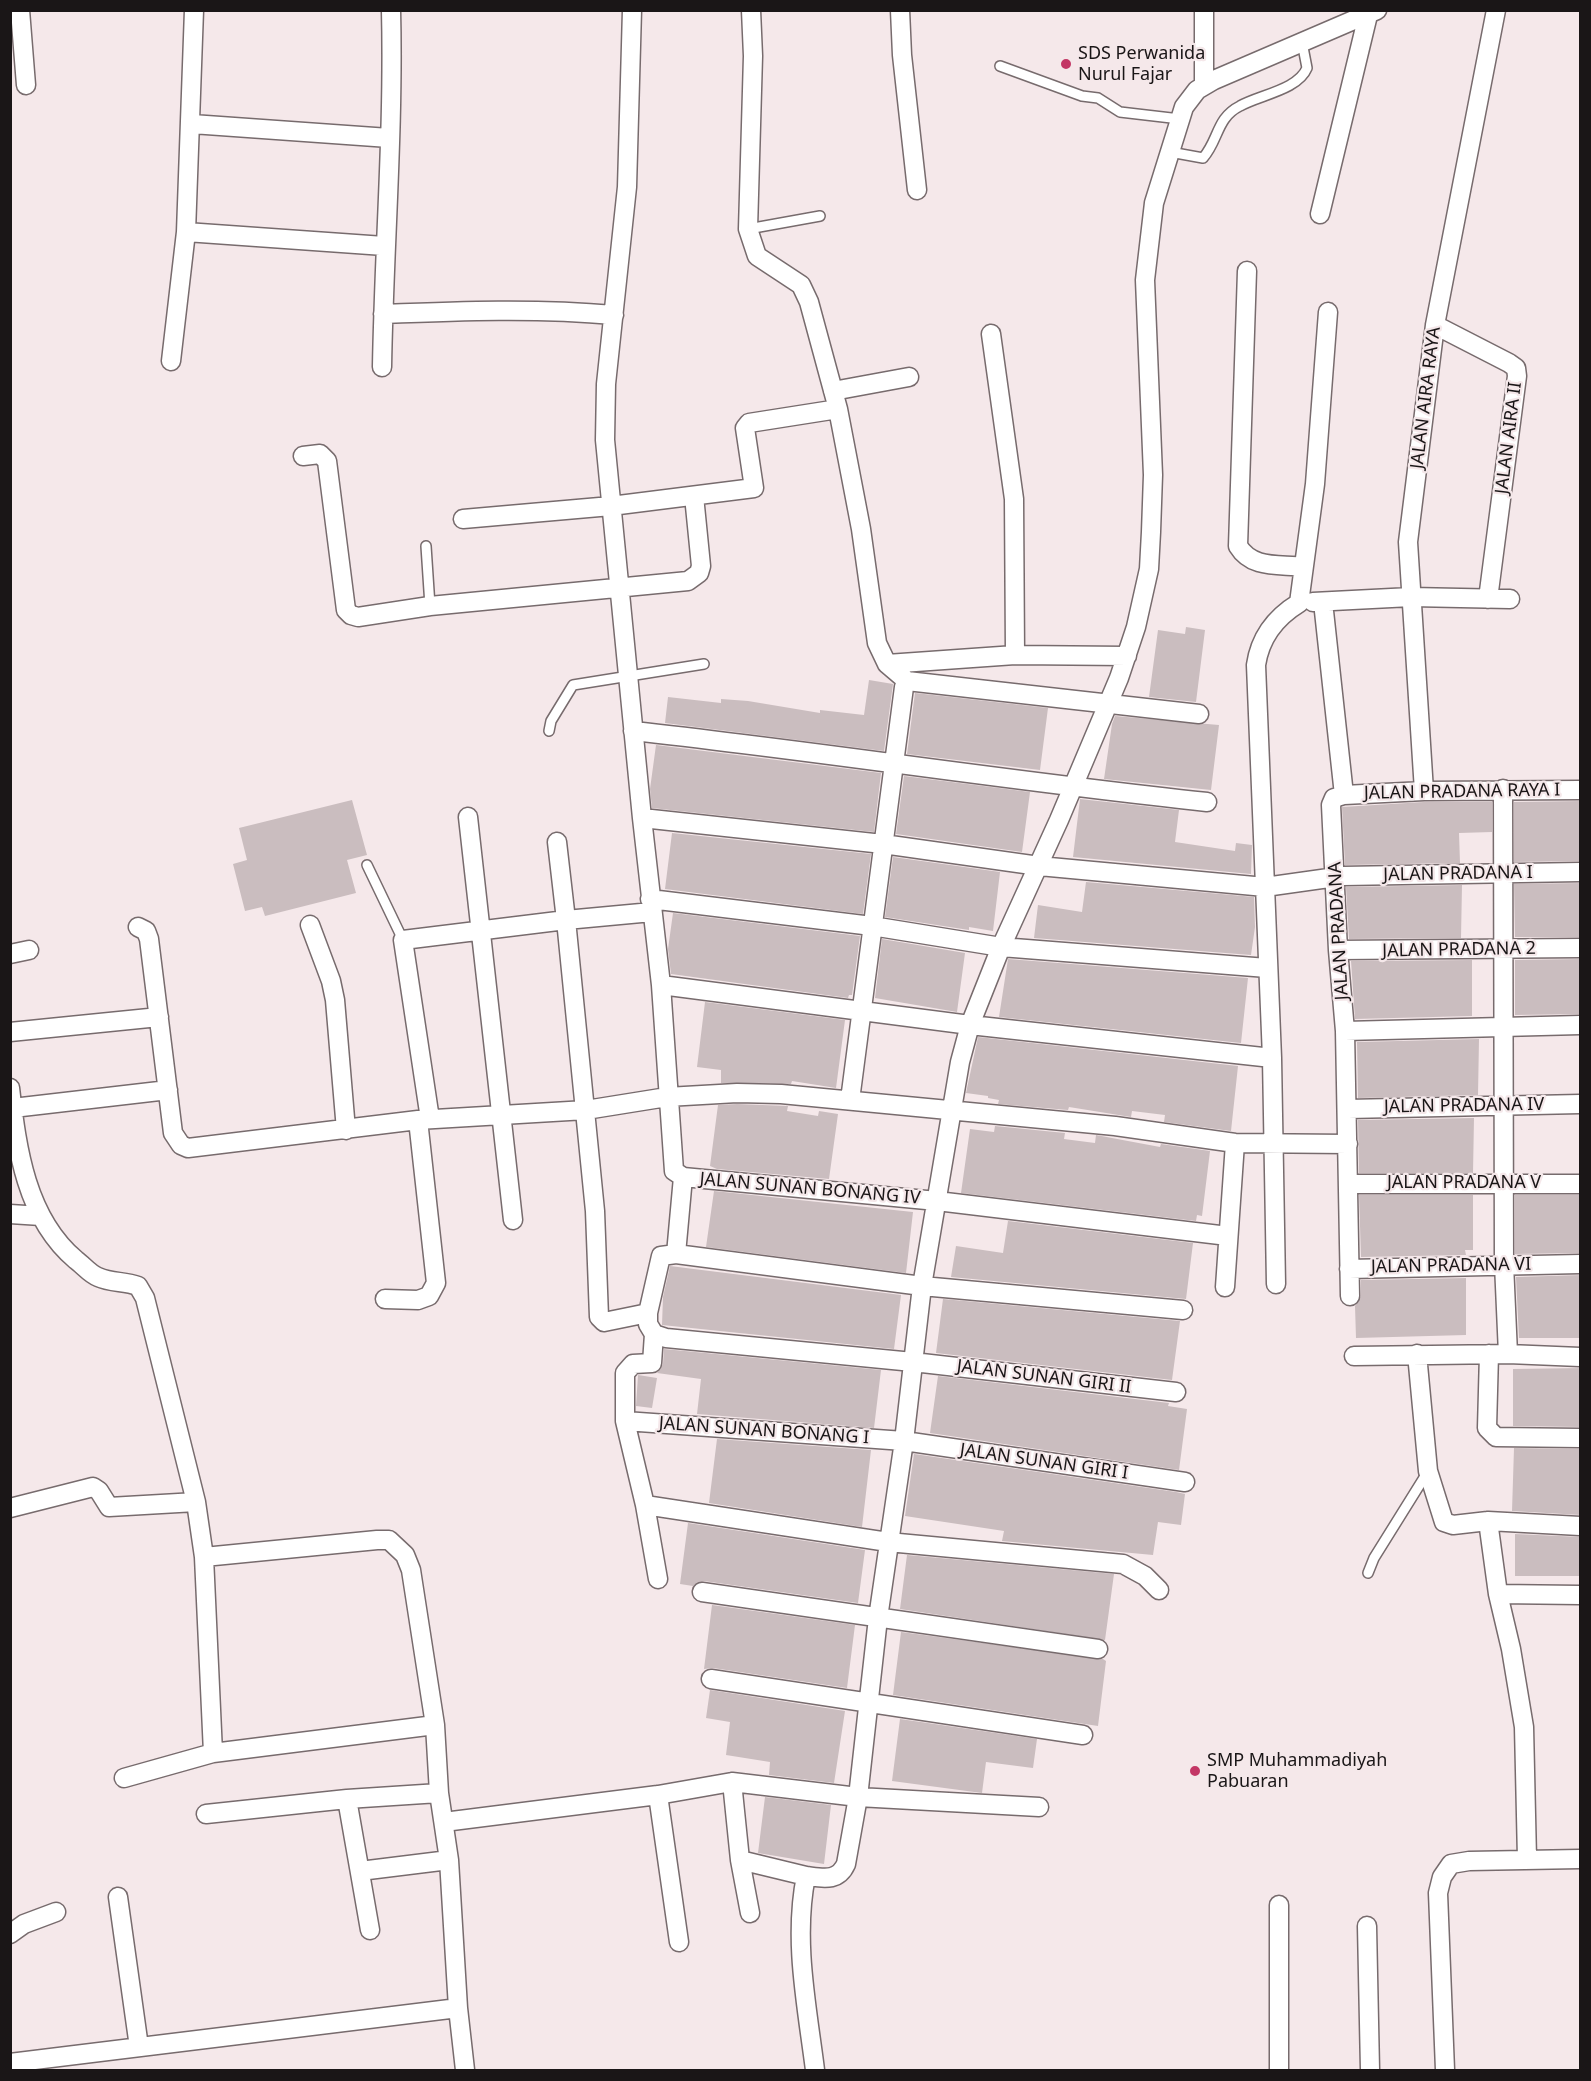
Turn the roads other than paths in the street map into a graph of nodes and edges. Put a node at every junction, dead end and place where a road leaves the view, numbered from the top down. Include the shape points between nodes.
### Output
1 (20, 10) edge
2 (194, 10) edge
3 (391, 10) edge
4 (632, 10) edge
5 (751, 10) edge
6 (900, 10) edge
7 (1204, 10) edge
8 (1496, 10) edge
9 (1372, 13) edge
10 (1302, 42) junction
11 (1000, 66) dead end
12 (26, 85) dead end
13 (1204, 86) junction
14 (1180, 119) junction
15 (192, 124) junction
16 (389, 138) junction
17 (1170, 152) junction
18 (917, 190) dead end
19 (1320, 214) dead end
20 (820, 216) dead end
21 (748, 229) junction
22 (186, 232) junction
23 (384, 246) junction
24 (1247, 271) dead end
25 (1328, 312) dead end
26 (383, 314) junction
27 (614, 315) junction
28 (1435, 325) junction
29 (991, 334) dead end
30 (171, 361) dead end
31 (382, 367) dead end
32 (909, 377) dead end
33 (836, 400) junction
34 (303, 456) dead end
35 (694, 496) junction
36 (611, 506) junction
37 (464, 519) dead end
38 (426, 546) dead end
39 (1303, 567) junction
40 (619, 589) junction
41 (1411, 597) junction
42 (1488, 599) junction
43 (1510, 599) dead end
44 (1323, 602) junction
45 (1299, 603) junction
46 (429, 606) junction
47 (1015, 655) junction
48 (1127, 656) junction
49 (704, 664) dead end
50 (887, 664) junction
51 (628, 675) junction
52 (907, 681) junction
53 (1107, 705) junction
54 (1199, 714) dead end
55 (549, 731) dead end
56 (633, 731) junction
57 (894, 762) junction
58 (1072, 788) junction
59 (1503, 789) junction
60 (1581, 790) edge
61 (1424, 791) junction
62 (1344, 795) junction
63 (1207, 802) dead end
64 (468, 817) dead end
65 (642, 818) junction
66 (557, 842) dead end
67 (883, 844) junction
68 (367, 865) dead end
69 (1039, 866) junction
70 (1504, 872) junction
71 (1581, 872) edge
72 (1336, 876) junction
73 (1265, 887) junction
74 (651, 906) junction
75 (566, 920) junction
76 (310, 925) dead end
77 (872, 926) junction
78 (138, 927) dead end
79 (481, 928) junction
80 (403, 939) junction
81 (1001, 947) junction
82 (1581, 948) edge
83 (1504, 949) junction
84 (29, 950) dead end
85 (1338, 950) junction
86 (10, 954) edge
87 (1267, 968) junction
88 (661, 986) junction
89 (861, 1011) junction
90 (159, 1017) junction
91 (970, 1025) junction
92 (1581, 1025) edge
93 (1503, 1026) junction
94 (1345, 1031) junction
95 (10, 1032) edge
96 (1272, 1058) junction
97 (10, 1088) edge
98 (168, 1090) junction
99 (667, 1097) junction
100 (850, 1100) junction
101 (1504, 1104) junction
102 (1581, 1104) edge
103 (13, 1108) junction
104 (1348, 1109) junction
105 (586, 1110) junction
106 (951, 1111) junction
107 (502, 1115) junction
108 (424, 1120) junction
109 (346, 1130) junction
110 (1235, 1143) junction
111 (1272, 1143) junction
112 (1348, 1144) junction
113 (683, 1177) junction
114 (1506, 1182) junction
115 (1348, 1184) junction
116 (1581, 1184) edge
117 (937, 1201) junction
118 (10, 1214) edge
119 (41, 1216) junction
120 (513, 1220) dead end
121 (1228, 1236) junction
122 (676, 1254) junction
123 (1504, 1264) junction
124 (1581, 1264) edge
125 (1349, 1269) junction
126 (1276, 1284) dead end
127 (922, 1286) junction
128 (1225, 1287) dead end
129 (1350, 1296) dead end
130 (385, 1299) dead end
131 (1183, 1310) dead end
132 (648, 1313) junction
133 (654, 1334) junction
134 (1508, 1353) junction
135 (1417, 1354) junction
136 (1489, 1354) junction
137 (1354, 1356) dead end
138 (1581, 1357) edge
139 (913, 1362) junction
140 (1176, 1392) dead end
141 (625, 1421) junction
142 (1581, 1438) edge
143 (904, 1441) junction
144 (1428, 1471) junction
145 (1185, 1482) dead end
146 (196, 1502) junction
147 (645, 1505) junction
148 (10, 1508) edge
149 (1488, 1521) junction
150 (1581, 1526) edge
151 (888, 1542) junction
152 (204, 1557) junction
153 (1368, 1573) dead end
154 (658, 1580) dead end
155 (1159, 1590) dead end
156 (702, 1592) dead end
157 (1498, 1593) junction
158 (1581, 1595) edge
159 (878, 1618) junction
160 (1098, 1649) dead end
161 (711, 1679) dead end
162 (870, 1702) junction
163 (435, 1725) junction
164 (1083, 1735) dead end
165 (213, 1753) junction
166 (124, 1778) dead end
167 (732, 1782) junction
168 (439, 1793) junction
169 (658, 1795) junction
170 (858, 1797) junction
171 (347, 1798) junction
172 (1039, 1807) dead end
173 (206, 1814) dead end
174 (444, 1822) junction
175 (1581, 1859) edge
176 (449, 1860) junction
177 (740, 1860) junction
178 (1527, 1860) junction
179 (360, 1871) junction
180 (806, 1876) junction
181 (118, 1897) dead end
182 (1279, 1905) dead end
183 (56, 1912) dead end
184 (750, 1913) dead end
185 (1367, 1926) dead end
186 (370, 1930) dead end
187 (10, 1934) edge
188 (679, 1942) dead end
189 (458, 2008) junction
190 (139, 2047) junction
191 (10, 2063) edge
192 (465, 2070) edge
193 (815, 2070) edge
194 (1279, 2070) edge
195 (1370, 2070) edge
196 (1445, 2070) edge

1 - 12 street
2 - 15 street
3 - 16 street via 393,76
4 - 27 street via 627,187
5 - 21 street
6 - 18 street
7 - 13 street
8 - 28 street, JALAN AIRA RAYA
9 - 10 street
9 - 19 street
10 - 13 street
10 - 17 lane via 1307,68 1299,80 1226,115 1203,158
11 - 14 lane via 1082,96 1098,98 1120,112
13 - 14 street via 1184,107
14 - 17 street
15 - 16 street
15 - 22 street
16 - 23 street
17 - 48 street via 1154,203 1145,280 1153,475 1149,569
20 - 21 lane
21 - 33 street via 757,256 801,285
22 - 23 street
22 - 30 street
23 - 26 street
24 - 39 street via 1238,546 1253,561
25 - 39 street via 1315,484
26 - 27 street via 462,310
26 - 31 street
27 - 36 street via 605,429
28 - 41 street, JALAN AIRA RAYA via 1408,542
28 - 42 street, JALAN AIRA II via 1516,369
29 - 47 street via 1014,499
32 - 33 street
33 - 35 street via 749,423 745,428 754,488
33 - 50 street via 878,643
34 - 46 street via 320,454 327,461 346,610 358,617
35 - 36 street
35 - 40 street via 701,557 699,573 688,581
36 - 37 street
36 - 40 street
38 - 46 lane
39 - 45 street
40 - 46 street
40 - 51 street
41 - 42 street
41 - 44 street
41 - 61 street, JALAN AIRA RAYA
42 - 43 street
44 - 45 street
44 - 62 street
45 - 73 street via 1286,610 1263,638 1256,665
47 - 48 street
47 - 50 street
48 - 53 street
49 - 51 lane
50 - 52 street
51 - 55 lane via 573,685 550,721
51 - 56 street
52 - 53 street
52 - 57 street
53 - 54 street
53 - 58 street
56 - 57 street
56 - 65 street
57 - 58 street
57 - 67 street
58 - 63 street
58 - 69 street
59 - 60 street, JALAN PRADANA RAYA I
59 - 61 street, JALAN PRADANA RAYA I
59 - 70 street
61 - 62 street, JALAN PRADANA RAYA I
62 - 72 street, JALAN PRADANA via 1334,798 1331,805
64 - 79 street
65 - 67 street, JALAN PRADANA I
65 - 74 street
66 - 75 street
67 - 69 street, JALAN PRADANA I
67 - 77 street
68 - 80 lane
69 - 73 street, JALAN PRADANA I
69 - 81 street
70 - 71 street, JALAN PRADANA I
70 - 72 street, JALAN PRADANA I
70 - 83 street
72 - 73 street, JALAN PRADANA I
72 - 85 street, JALAN PRADANA
73 - 87 street
74 - 75 street
74 - 77 street
74 - 88 street
75 - 79 street
75 - 105 street
76 - 109 street via 335,1000
77 - 81 street
77 - 89 street
78 - 90 street via 146,931 149,939
79 - 80 street
79 - 107 street
80 - 108 street
81 - 87 street
81 - 91 street
82 - 83 street, JALAN PRADANA 2
83 - 85 street, JALAN PRADANA 2
83 - 93 street
84 - 86 street
85 - 94 street, JALAN PRADANA
87 - 96 street
88 - 89 street
88 - 99 street
89 - 91 street
89 - 100 street
90 - 95 street
90 - 98 street
91 - 96 street
91 - 106 street
92 - 93 street
93 - 94 street
93 - 101 street
94 - 104 street, JALAN PRADANA
96 - 111 street
97 - 103 street
98 - 103 street
98 - 109 street via 173,1133 188,1148
99 - 100 street via 747,1093
99 - 105 street
99 - 113 street via 674,1171
100 - 106 street
101 - 102 street, JALAN PRADANA IV
101 - 104 street, JALAN PRADANA IV
101 - 114 street
103 - 119 street via 16,1144
104 - 112 street, JALAN PRADANA
105 - 107 street
105 - 132 street via 599,1317 609,1322
106 - 110 street via 1115,1126
106 - 117 street
107 - 108 street
107 - 120 street
108 - 109 street
108 - 130 street via 436,1283 429,1296 418,1300
110 - 111 street
110 - 121 street
111 - 112 street
111 - 126 street
112 - 115 street, JALAN PRADANA
113 - 117 street, JALAN SUNAN BONANG IV
113 - 122 street
114 - 115 street, JALAN PRADANA V
114 - 116 street, JALAN PRADANA V
114 - 123 street
115 - 125 street, JALAN PRADANA
117 - 121 street, JALAN SUNAN BONANG IV
117 - 127 street
118 - 119 street
119 - 146 street via 59,1246 97,1277 138,1286
121 - 128 street
122 - 127 street
122 - 132 street via 661,1256
123 - 124 street, JALAN PRADANA VI
123 - 125 street, JALAN PRADANA VI
123 - 134 street
125 - 129 street, JALAN PRADANA VI
127 - 131 street
127 - 139 street
132 - 133 street via 648,1324
133 - 139 street, JALAN SUNAN GIRI II
133 - 141 street via 652,1363 633,1365 625,1373
134 - 136 street
134 - 138 street
135 - 136 street
135 - 137 street
135 - 144 street
136 - 142 street via 1487,1428 1491,1434
139 - 140 street, JALAN SUNAN GIRI II
139 - 143 street
141 - 143 street, JALAN SUNAN BONANG I
141 - 147 street
143 - 145 street, JALAN SUNAN GIRI I
143 - 151 street
144 - 149 street via 1444,1522 1453,1525
144 - 153 lane
146 - 148 street via 109,1507 93,1487
146 - 152 street
147 - 151 street
147 - 154 street
149 - 150 street
149 - 157 street
151 - 155 street via 1124,1564 1145,1575
151 - 159 street
152 - 163 street via 377,1540 390,1540 397,1545 411,1570
152 - 165 street
156 - 159 street
157 - 158 street
157 - 178 street via 1524,1727
159 - 160 street
159 - 162 street
161 - 162 street
162 - 164 street
162 - 170 street
163 - 165 street
163 - 168 street
165 - 166 street
167 - 169 street
167 - 170 street
167 - 177 street
168 - 171 street
168 - 174 street
169 - 174 street
169 - 188 street
170 - 172 street
170 - 180 street via 842,1874 834,1878
171 - 173 street
171 - 179 street
174 - 176 street
175 - 178 street
176 - 179 street
176 - 189 street
177 - 180 street
177 - 184 street
178 - 196 street via 1451,1864 1442,1877 1438,1893
179 - 186 street
180 - 193 street via 801,1960
181 - 190 street
182 - 194 street
183 - 187 street
185 - 195 street
189 - 190 street
189 - 192 street
190 - 191 street

